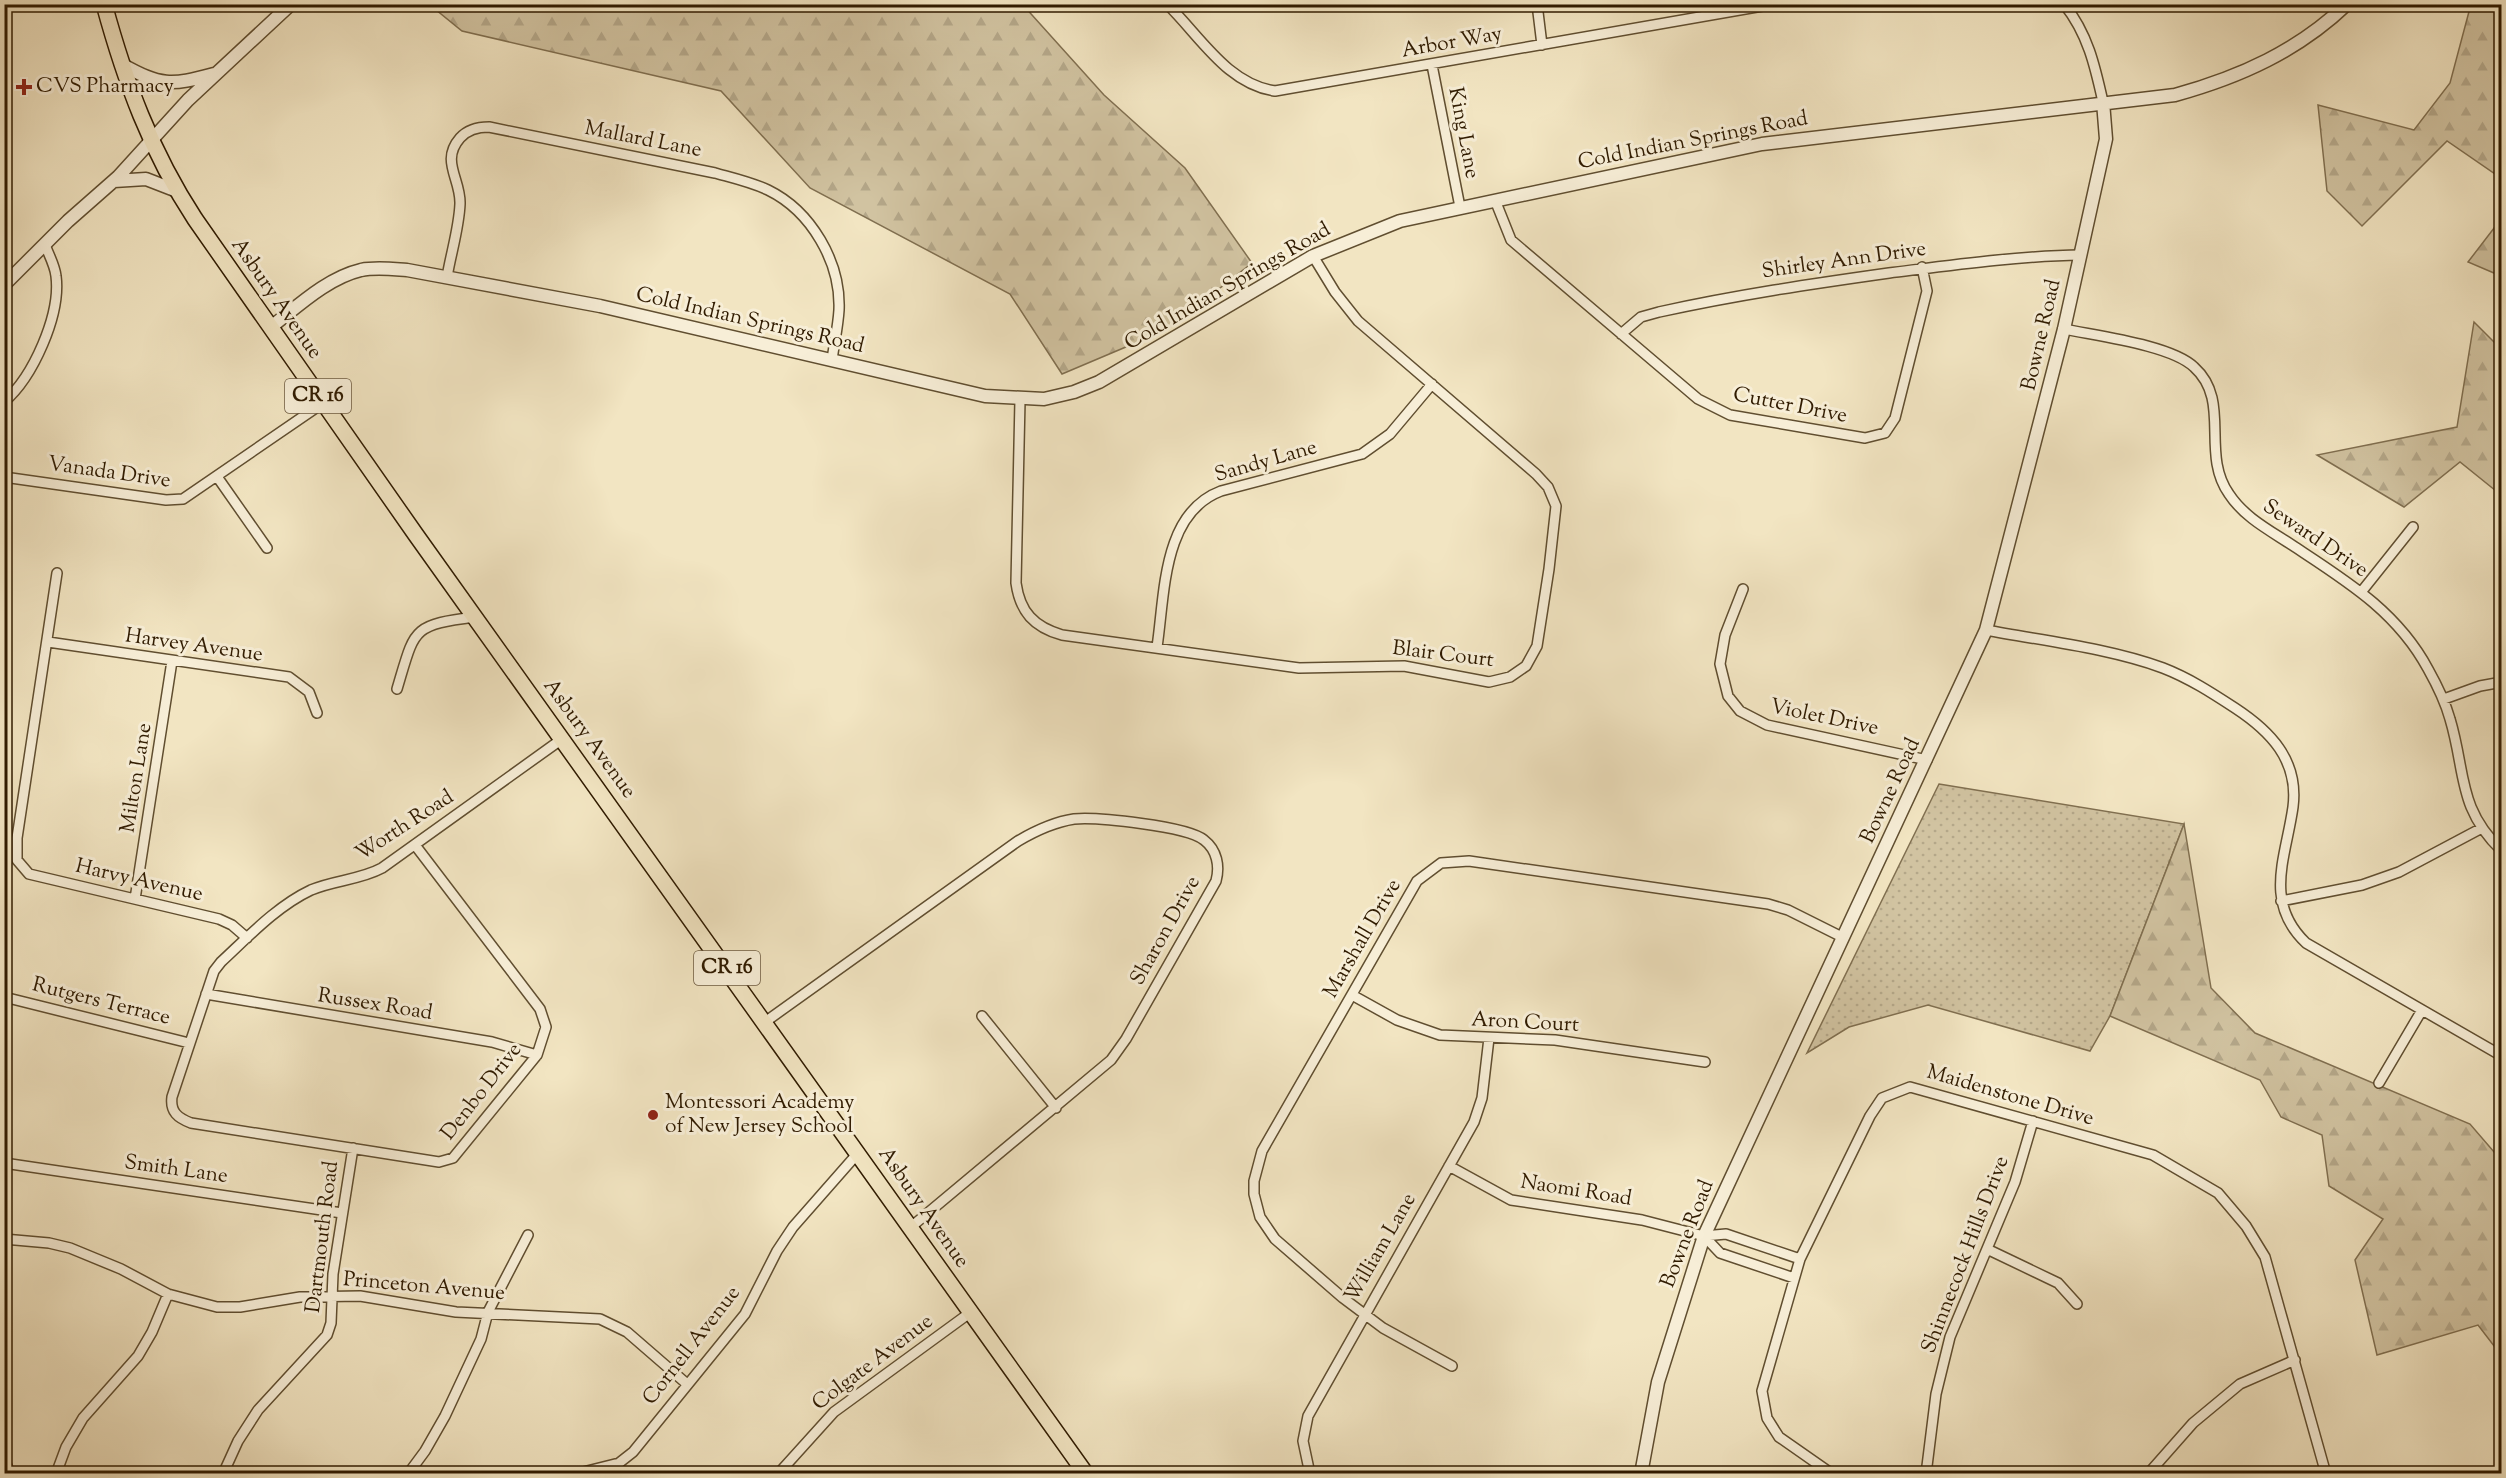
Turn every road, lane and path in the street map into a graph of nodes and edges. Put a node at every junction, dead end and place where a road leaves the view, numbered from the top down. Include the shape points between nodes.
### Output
1 (104, 4) edge
2 (291, 4) edge
3 (1537, 4) edge
4 (1774, 4) edge
5 (2064, 4) edge
6 (2347, 4) edge
7 (2393, 4) edge
8 (2401, 4) edge
9 (1171, 6) edge
10 (1542, 45) junction
11 (121, 64) junction
12 (1432, 65) junction
13 (215, 74) junction
14 (2103, 102) junction
15 (150, 139) junction
16 (114, 181) junction
17 (177, 191) junction
18 (1495, 200) junction
19 (1460, 207) junction
20 (45, 245) junction
21 (2080, 255) junction
22 (1313, 256) junction
23 (1922, 267) junction
24 (447, 277) junction
25 (4, 285) edge
26 (271, 327) junction
27 (2064, 329) junction
28 (1621, 334) junction
29 (832, 360) junction
30 (1432, 384) junction
31 (1020, 400) junction
32 (4, 402) edge
33 (323, 404) junction
34 (4, 477) edge
35 (218, 478) junction
36 (2413, 527) dead end
37 (267, 548) dead end
38 (57, 573) dead end
39 (1743, 589) dead end
40 (2362, 591) junction
41 (475, 617) junction
42 (1986, 630) junction
43 (48, 642) junction
44 (1157, 647) junction
45 (172, 661) junction
46 (2502, 682) edge
47 (397, 689) dead end
48 (2444, 699) junction
49 (317, 713) dead end
50 (562, 739) junction
51 (1927, 760) junction
52 (2480, 829) junction
53 (415, 845) junction
54 (2502, 851) edge
55 (135, 899) junction
56 (2281, 901) junction
57 (1842, 937) junction
58 (247, 938) junction
59 (206, 994) junction
60 (1352, 995) junction
61 (4, 997) edge
62 (2422, 1010) junction
63 (982, 1016) dead end
64 (765, 1022) junction
65 (1489, 1038) junction
66 (189, 1042) junction
67 (537, 1055) junction
68 (2502, 1056) edge
69 (1705, 1062) dead end
70 (2379, 1083) dead end
71 (1056, 1108) junction
72 (176, 1115) joint
73 (2033, 1121) junction
74 (352, 1148) junction
75 (858, 1153) junction
76 (4, 1163) edge
77 (1449, 1166) junction
78 (342, 1213) junction
79 (911, 1227) junction
80 (528, 1235) dead end
81 (1704, 1236) junction
82 (4, 1239) edge
83 (1987, 1250) junction
84 (1800, 1259) junction
85 (1794, 1278) junction
86 (168, 1294) junction
87 (331, 1298) junction
88 (2077, 1304) dead end
89 (488, 1312) junction
90 (971, 1312) junction
91 (1365, 1314) junction
92 (2295, 1360) junction
93 (1452, 1366) dead end
94 (687, 1384) junction
95 (4, 1458) edge
96 (10, 1473) edge
97 (56, 1473) edge
98 (223, 1473) edge
99 (408, 1473) edge
100 (575, 1473) edge
101 (778, 1473) edge
102 (1086, 1473) edge
103 (1310, 1473) edge
104 (1641, 1473) edge
105 (1832, 1473) edge
106 (1926, 1473) edge
107 (2148, 1473) edge
108 (2325, 1473) edge

1 - 11 main road, Asbury Avenue / CR 16
2 - 13 street
3 - 10 street
4 - 10 street, Arbor Way
5 - 14 street via 2080,26 2091,52
6 - 14 street, Cold Indian Springs Road via 2306,38 2238,75 2175,95
7 - 8 street
9 - 12 street, Arbor Way via 1236,76 1259,89 1285,91
10 - 12 street, Arbor Way
11 - 13 street via 159,83 182,83
11 - 15 main road, Asbury Avenue / CR 16
12 - 19 street, King Lane
13 - 15 street
14 - 18 street, Cold Indian Springs Road via 1761,144
14 - 21 street, Bowne Road via 2106,139
15 - 16 street
15 - 17 main road, Asbury Avenue / CR 16
16 - 17 street via 146,178
16 - 20 street
17 - 26 main road, Asbury Avenue / CR 16
18 - 19 street, Cold Indian Springs Road
18 - 28 street, Cutter Drive via 1511,240
19 - 22 street, Cold Indian Springs Road via 1382,226
20 - 25 street
20 - 32 street via 56,275 52,314 35,364
21 - 23 street, Shirley Ann Drive via 2038,255
21 - 27 street, Bowne Road
22 - 30 street, Blair Court via 1358,321
22 - 31 street, Cold Indian Springs Road via 1099,382 1051,398
23 - 28 street, Shirley Ann Drive via 1776,288 1659,312 1641,318
23 - 28 street, Cutter Drive via 1927,291 1895,418 1890,429 1875,438 1720,412 1698,399
24 - 26 street, Cold Indian Springs Road via 407,270 358,271 312,296
24 - 29 street, Cold Indian Springs Road via 612,309
24 - 29 street, Mallard Lane via 460,204 451,154 459,139 472,129 489,128 715,173 750,183 784,200 799,212 823,244 832,266 839,309
26 - 33 main road, Asbury Avenue / CR 16
27 - 40 street, Seward Drive via 2168,352 2194,367 2213,395 2214,457 2229,495 2252,519
27 - 42 street, Bowne Road
29 - 31 street, Cold Indian Springs Road via 952,389
30 - 44 street, Sandy Lane via 1390,434 1362,453 1221,491 1196,507 1182,523 1173,544
30 - 44 street, Blair Court via 1536,474 1554,496 1553,537 1537,646 1526,666 1510,677 1489,682 1404,666 1299,668
31 - 44 street, Blair Court via 1016,583 1023,610 1030,620 1049,631
33 - 35 street, Vanada Drive
33 - 41 main road, Asbury Avenue / CR 16
34 - 35 street, Vanada Drive via 174,501
35 - 37 street
36 - 40 street
38 - 43 street
39 - 51 street, Violet Drive via 1725,635 1720,664 1725,689 1740,711 1767,725
40 - 48 street, Seward Drive via 2410,640
41 - 47 street via 425,626 411,644
41 - 50 main road, Asbury Avenue / CR 16
42 - 51 street, Bowne Road
42 - 56 street via 2163,668 2204,688 2262,727 2286,758 2293,784 2293,806 2279,883
43 - 45 street, Harvey Avenue
43 - 55 street, Harvy Avenue via 16,860 29,874
45 - 49 street, Harvey Avenue via 289,677 309,692
45 - 55 street, Milton Lane
46 - 48 street
48 - 52 street, Seward Drive via 2464,792
50 - 53 street, Worth Road
50 - 64 main road, Asbury Avenue / CR 16
51 - 57 street, Bowne Road
52 - 54 street, Seward Drive
52 - 56 street via 2399,872 2362,885
53 - 58 street, Worth Road via 374,873 323,885 298,897
53 - 67 street, Denbo Drive via 540,1009 546,1027
55 - 58 street, Harvy Avenue via 219,919
56 - 62 street via 2286,916 2306,943
57 - 60 street, Marshall Drive via 1768,904 1454,861 1434,866 1417,881
57 - 81 street, Bowne Road
58 - 59 street, Worth Road via 214,971
59 - 66 street, Worth Road
59 - 67 street, Russex Road via 492,1042
60 - 65 street, Aron Court via 1423,1030 1455,1037
60 - 91 street, Marshall Drive via 1262,1151 1254,1187 1260,1216 1275,1239
61 - 66 street, Rutgers Terrace
62 - 68 street
62 - 70 street
63 - 71 street
64 - 71 street, Sharon Drive via 1018,841 1042,828 1074,819 1103,819 1194,834 1213,850 1218,864 1216,881 1120,1049 1103,1069
64 - 75 main road, Asbury Avenue / CR 16
65 - 69 street, Aron Court via 1555,1040
65 - 77 street, William Lane via 1480,1107
66 - 72 street, Worth Road via 172,1097
67 - 74 street, Denbo Drive via 453,1158 447,1161
71 - 79 street, Sharon Drive
72 - 74 street, Denbo Drive via 191,1123
73 - 83 street, Shinnecock Hills Drive via 2015,1182
73 - 84 street, Maidenstone Drive via 1910,1087 1882,1098
73 - 92 street, Maidenstone Drive via 2153,1155 2218,1193 2246,1226 2265,1257
74 - 78 street, Dartmouth Road
75 - 79 main road, Asbury Avenue / CR 16
75 - 94 street, Cornell Avenue via 793,1227 745,1314
76 - 78 street, Smith Lane
77 - 81 street, Naomi Road via 1511,1200 1642,1220
77 - 91 street, William Lane
78 - 87 street, Dartmouth Road
79 - 90 main road, Asbury Avenue / CR 16
80 - 89 street
81 - 84 street via 1726,1234
81 - 85 street via 1720,1253
81 - 104 street, Bowne Road via 1661,1373
82 - 86 street, Princeton Avenue via 49,1243 81,1252
83 - 88 street via 2058,1283
83 - 106 street, Shinnecock Hills Drive via 1950,1337 1936,1394
84 - 85 street, Maidenstone Drive
85 - 105 street, Maidenstone Drive via 1762,1390 1767,1418 1779,1437
86 - 87 street, Princeton Avenue via 228,1307
86 - 97 street via 138,1356 83,1418
87 - 89 street, Princeton Avenue via 360,1296 432,1309
87 - 98 street, Dartmouth Road via 327,1335 258,1410
89 - 94 street, Princeton Avenue via 607,1321 627,1332
89 - 99 street via 481,1339 445,1416
90 - 101 street, Colgate Avenue via 834,1412
90 - 102 main road, Asbury Avenue / CR 16
91 - 93 street, Marshall Drive
91 - 103 street, William Lane via 1308,1416 1303,1441
92 - 107 street via 2240,1384 2193,1423
92 - 108 street, Maidenstone Drive
94 - 100 street, Cornell Avenue via 626,1459
95 - 96 street

